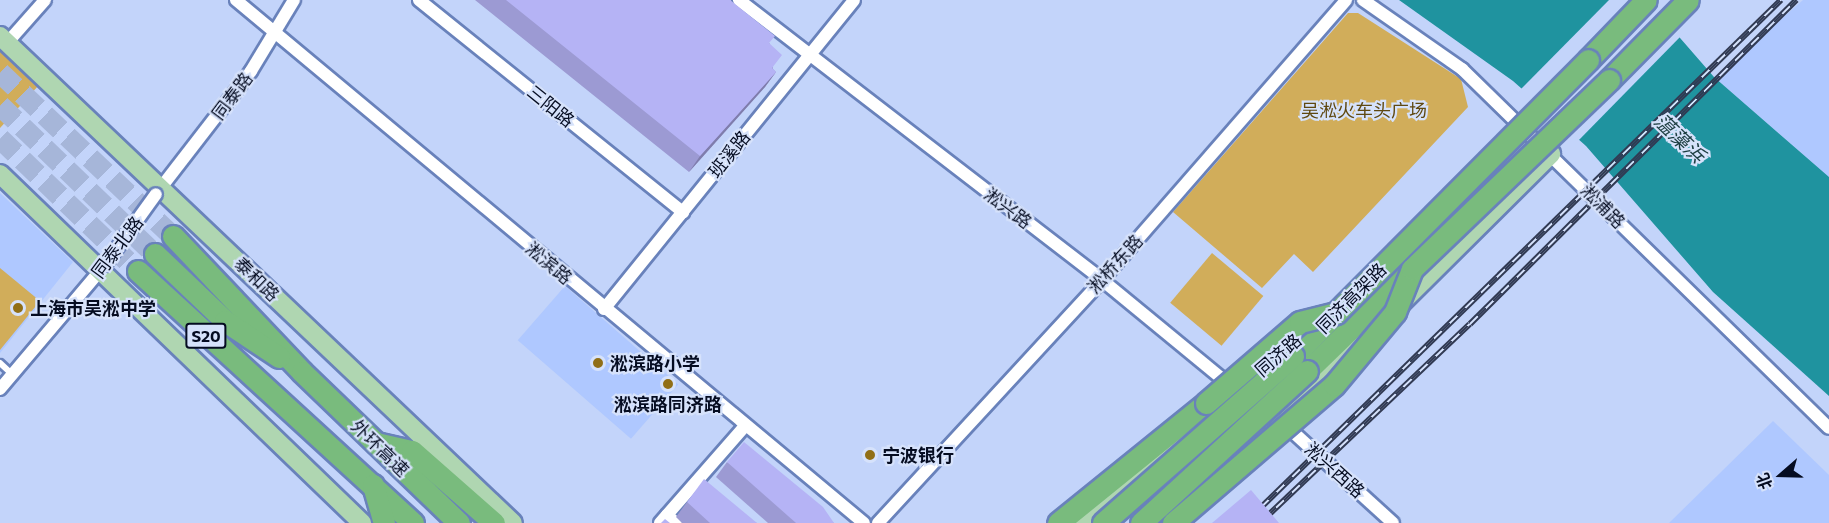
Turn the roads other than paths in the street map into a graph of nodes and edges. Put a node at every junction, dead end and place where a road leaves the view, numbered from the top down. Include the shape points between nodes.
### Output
1 (45, 0) edge
2 (236, 0) edge
3 (294, 0) edge
4 (419, 0) edge
5 (739, 0) edge
6 (854, 0) edge
7 (1346, 0) edge
8 (1363, 0) edge
9 (1646, 0) edge
10 (1688, 0) edge
11 (274, 31) junction
12 (4, 40) edge
13 (807, 57) junction
14 (1514, 121) junction
15 (1551, 154) junction
16 (0, 174) edge
17 (159, 190) junction
18 (683, 212) junction
19 (173, 236) tunnel mouth
20 (155, 254) tunnel mouth
21 (103, 268) junction
22 (1412, 270) junction
23 (138, 271) tunnel mouth
24 (1102, 280) junction
25 (604, 309) junction
26 (1336, 313) junction
27 (225, 321) junction
28 (0, 363) edge
29 (302, 372) junction
30 (12, 374) junction
31 (0, 389) edge
32 (1237, 391) junction
33 (280, 395) junction
34 (1276, 417) junction
35 (745, 426) junction
36 (1829, 428) edge
37 (375, 443) junction
38 (373, 484) junction
39 (668, 520) edge
40 (362, 523) edge
41 (384, 523) edge
42 (413, 523) edge
43 (459, 523) edge
44 (494, 523) edge
45 (513, 523) edge
46 (864, 523) edge
47 (878, 523) edge
48 (1058, 523) edge
49 (1079, 523) edge
50 (1103, 523) edge
51 (1141, 523) edge
52 (1155, 523) edge
53 (1173, 523) edge
54 (1393, 523) edge

1 - 12 street
2 - 11 street, 淞滨路
3 - 11 street, 同泰路
4 - 18 street, 三阳路
5 - 13 street, 淞兴路
6 - 13 street, 班溪路
7 - 24 street, 淞桥东路
8 - 14 street, 淞浦路 via 1461,69
9 - 26 highway, 同济高架路, bridge
10 - 22 highway, 同济高架路, bridge
11 - 17 street, 同泰路 via 251,71
11 - 25 street, 淞滨路
12 - 17 main road, 泰和路
13 - 18 street, 班溪路
13 - 24 street, 淞兴路
14 - 15 street, 淞浦路
14 - 32 main road, 同济路 via 1347,293
15 - 34 main road via 1445,261
15 - 36 street, 淞浦路
16 - 21 main road
17 - 21 street, 同泰北路, bridge
17 - 45 main road, 泰和路
18 - 25 street, 班溪路
19 - 29 highway, 外环高速 / S20
20 - 27 highway, 外环高速 / S20
21 - 30 street, 同泰北路
21 - 40 main road
22 - 51 highway, 同济高架路, bridge
22 - 53 highway, bridge via 1395,312 1334,385
23 - 33 highway, 外环高速 / S20
24 - 32 street, 淞兴路
24 - 47 street, 淞桥东路
25 - 35 street, 淞滨路
26 - 48 highway, bridge via 1300,322
26 - 50 highway, 同济高架路, bridge
27 - 29 highway, 外环高速 / S20
27 - 33 highway, 外环高速 / S20
28 - 30 lane
29 - 37 highway, 外环高速 / S20
30 - 31 street, 同泰北路
32 - 34 street, 淞兴路
32 - 49 main road, 同济路
33 - 38 highway, 外环高速 / S20
34 - 52 main road
34 - 54 street, 淞兴西路
35 - 39 street
35 - 46 street, 淞滨路
37 - 43 highway, 外环高速 / S20
37 - 44 highway via 412,451
38 - 41 highway
38 - 42 highway, 外环高速 / S20

